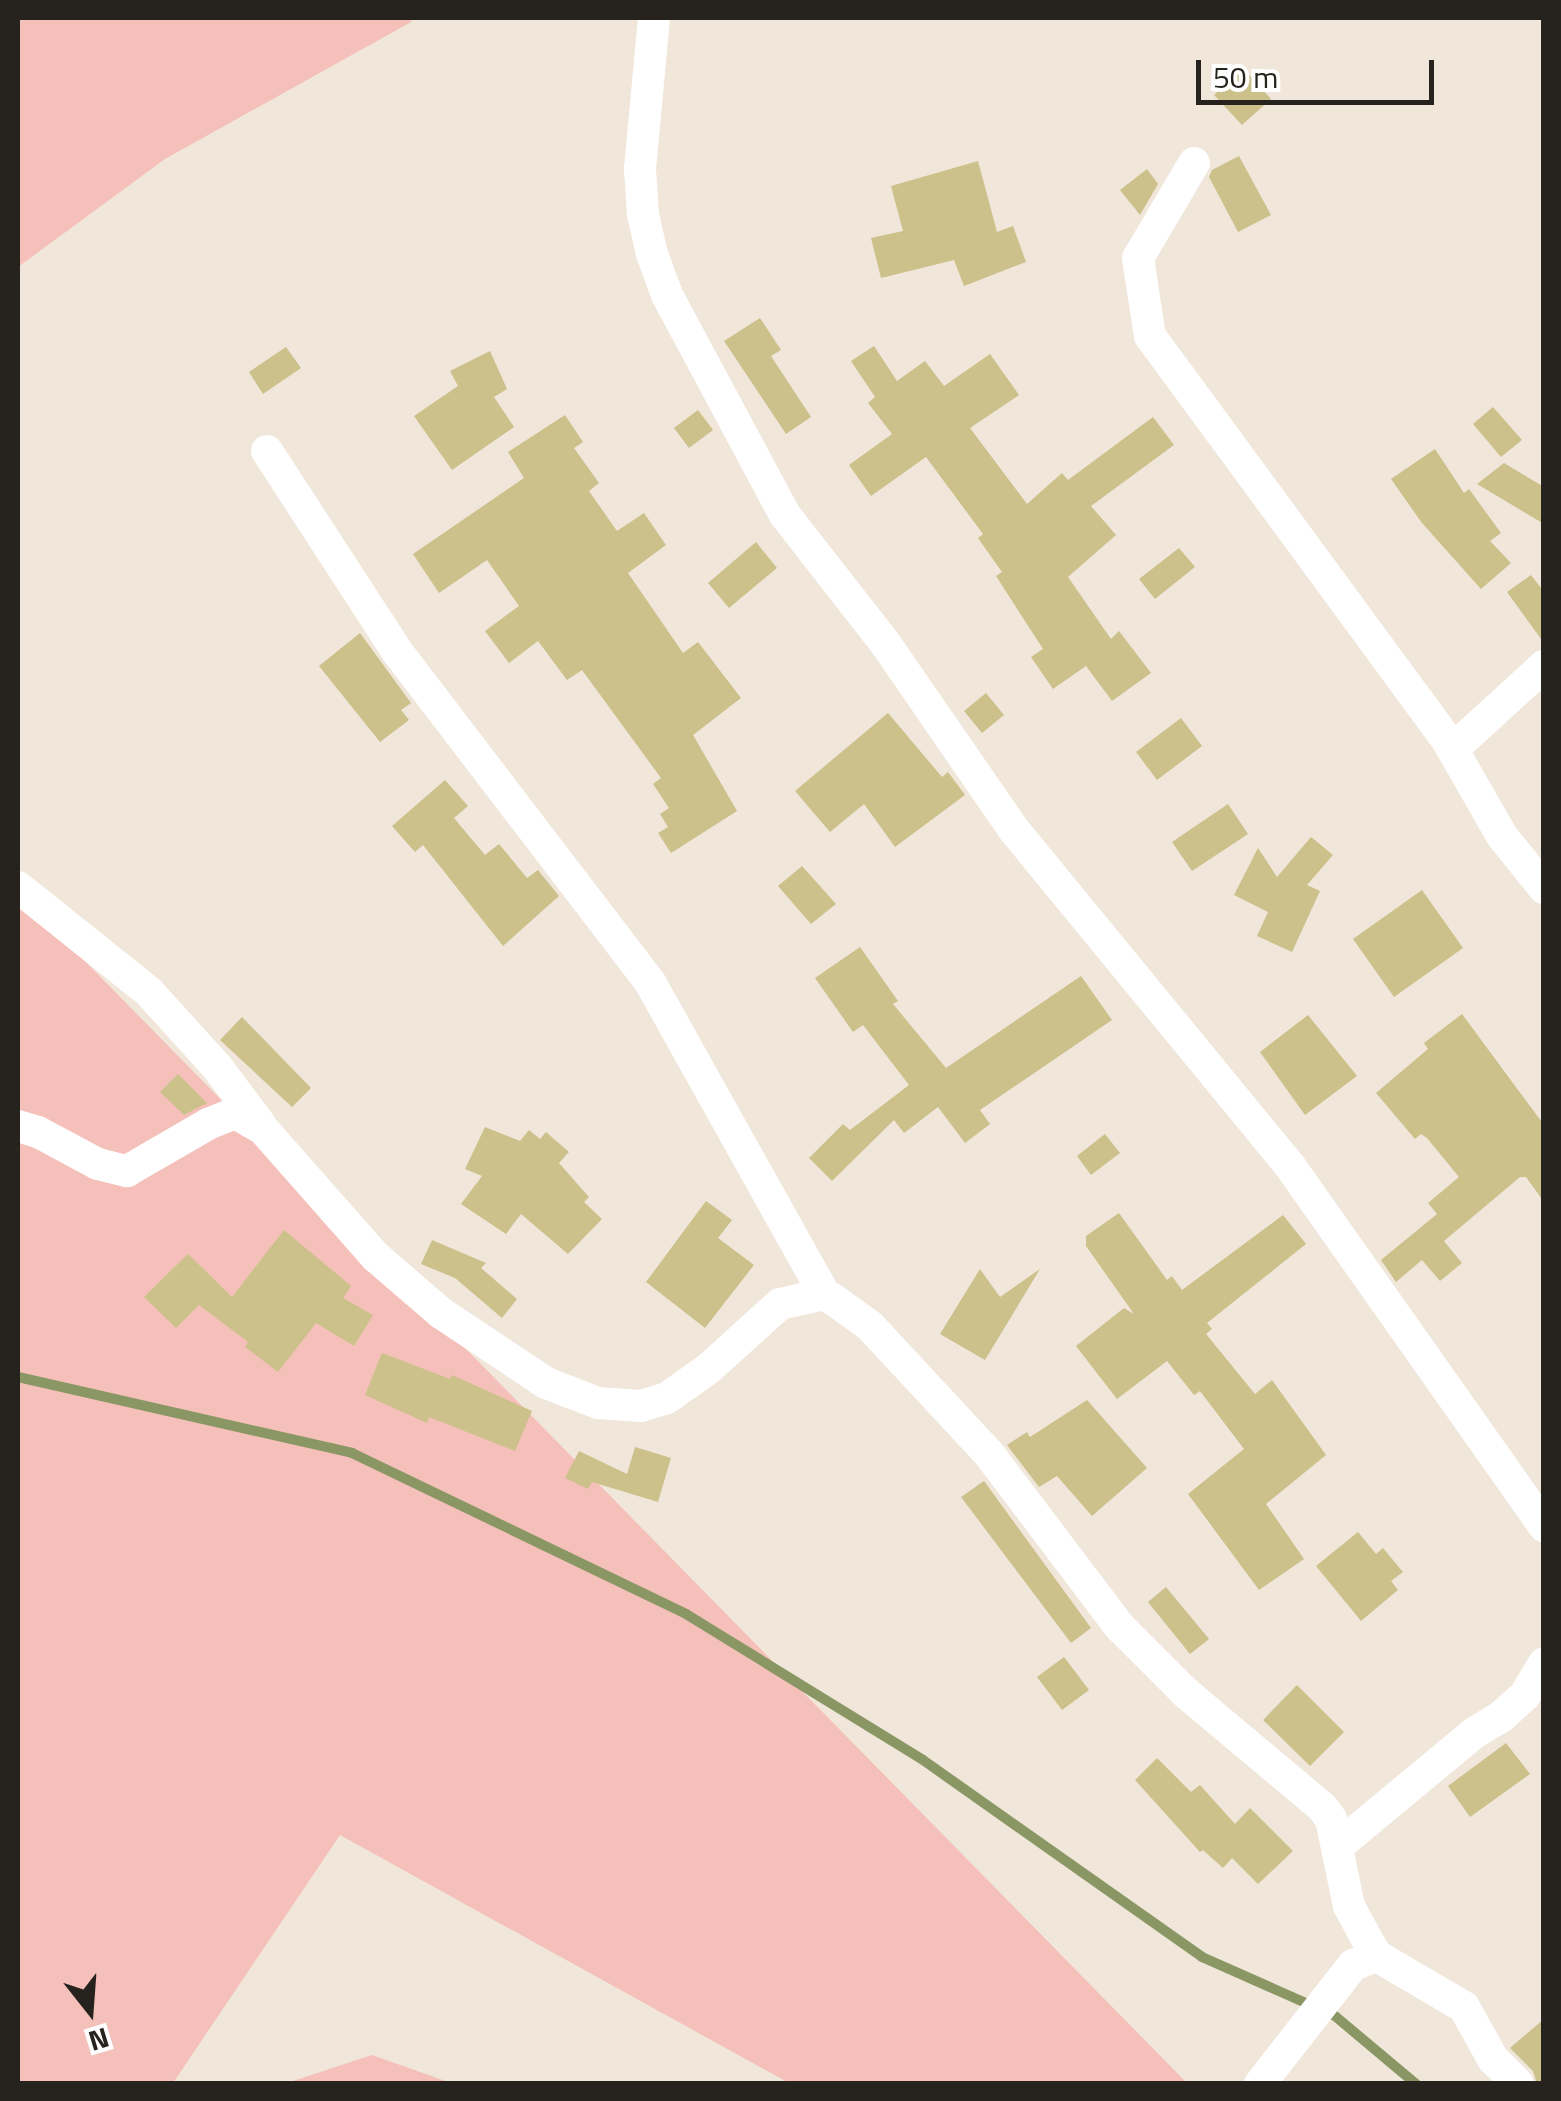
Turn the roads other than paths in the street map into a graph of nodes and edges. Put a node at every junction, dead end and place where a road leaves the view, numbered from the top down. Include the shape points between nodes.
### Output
1 (654, 18) edge
2 (1194, 163) dead end
3 (267, 451) dead end
4 (1544, 666) edge
5 (1453, 749) junction
6 (18, 887) edge
7 (1544, 888) edge
8 (18, 1126) edge
9 (263, 1128) junction
10 (824, 1294) junction
11 (1544, 1526) edge
12 (1544, 1663) edge
13 (1338, 1846) junction
14 (1377, 1956) junction
15 (1261, 2081) edge
16 (1518, 2084) edge

1 - 11 street via 640,168 652,254 667,295 785,515 885,644 1014,830 1290,1166
2 - 5 street via 1138,258 1150,336
3 - 10 street via 396,650 651,984
4 - 5 street
5 - 7 street via 1502,836
6 - 9 street via 149,992
8 - 9 street via 127,1171 228,1114
9 - 10 street via 376,1257 441,1313 546,1384 598,1403 641,1406 668,1398 780,1304
10 - 13 street via 870,1326 989,1454 1120,1627 1200,1705 1322,1807
12 - 13 street via 1502,1716
13 - 14 street via 1349,1906
14 - 15 street via 1353,1965
14 - 16 street via 1464,2007 1493,2060

